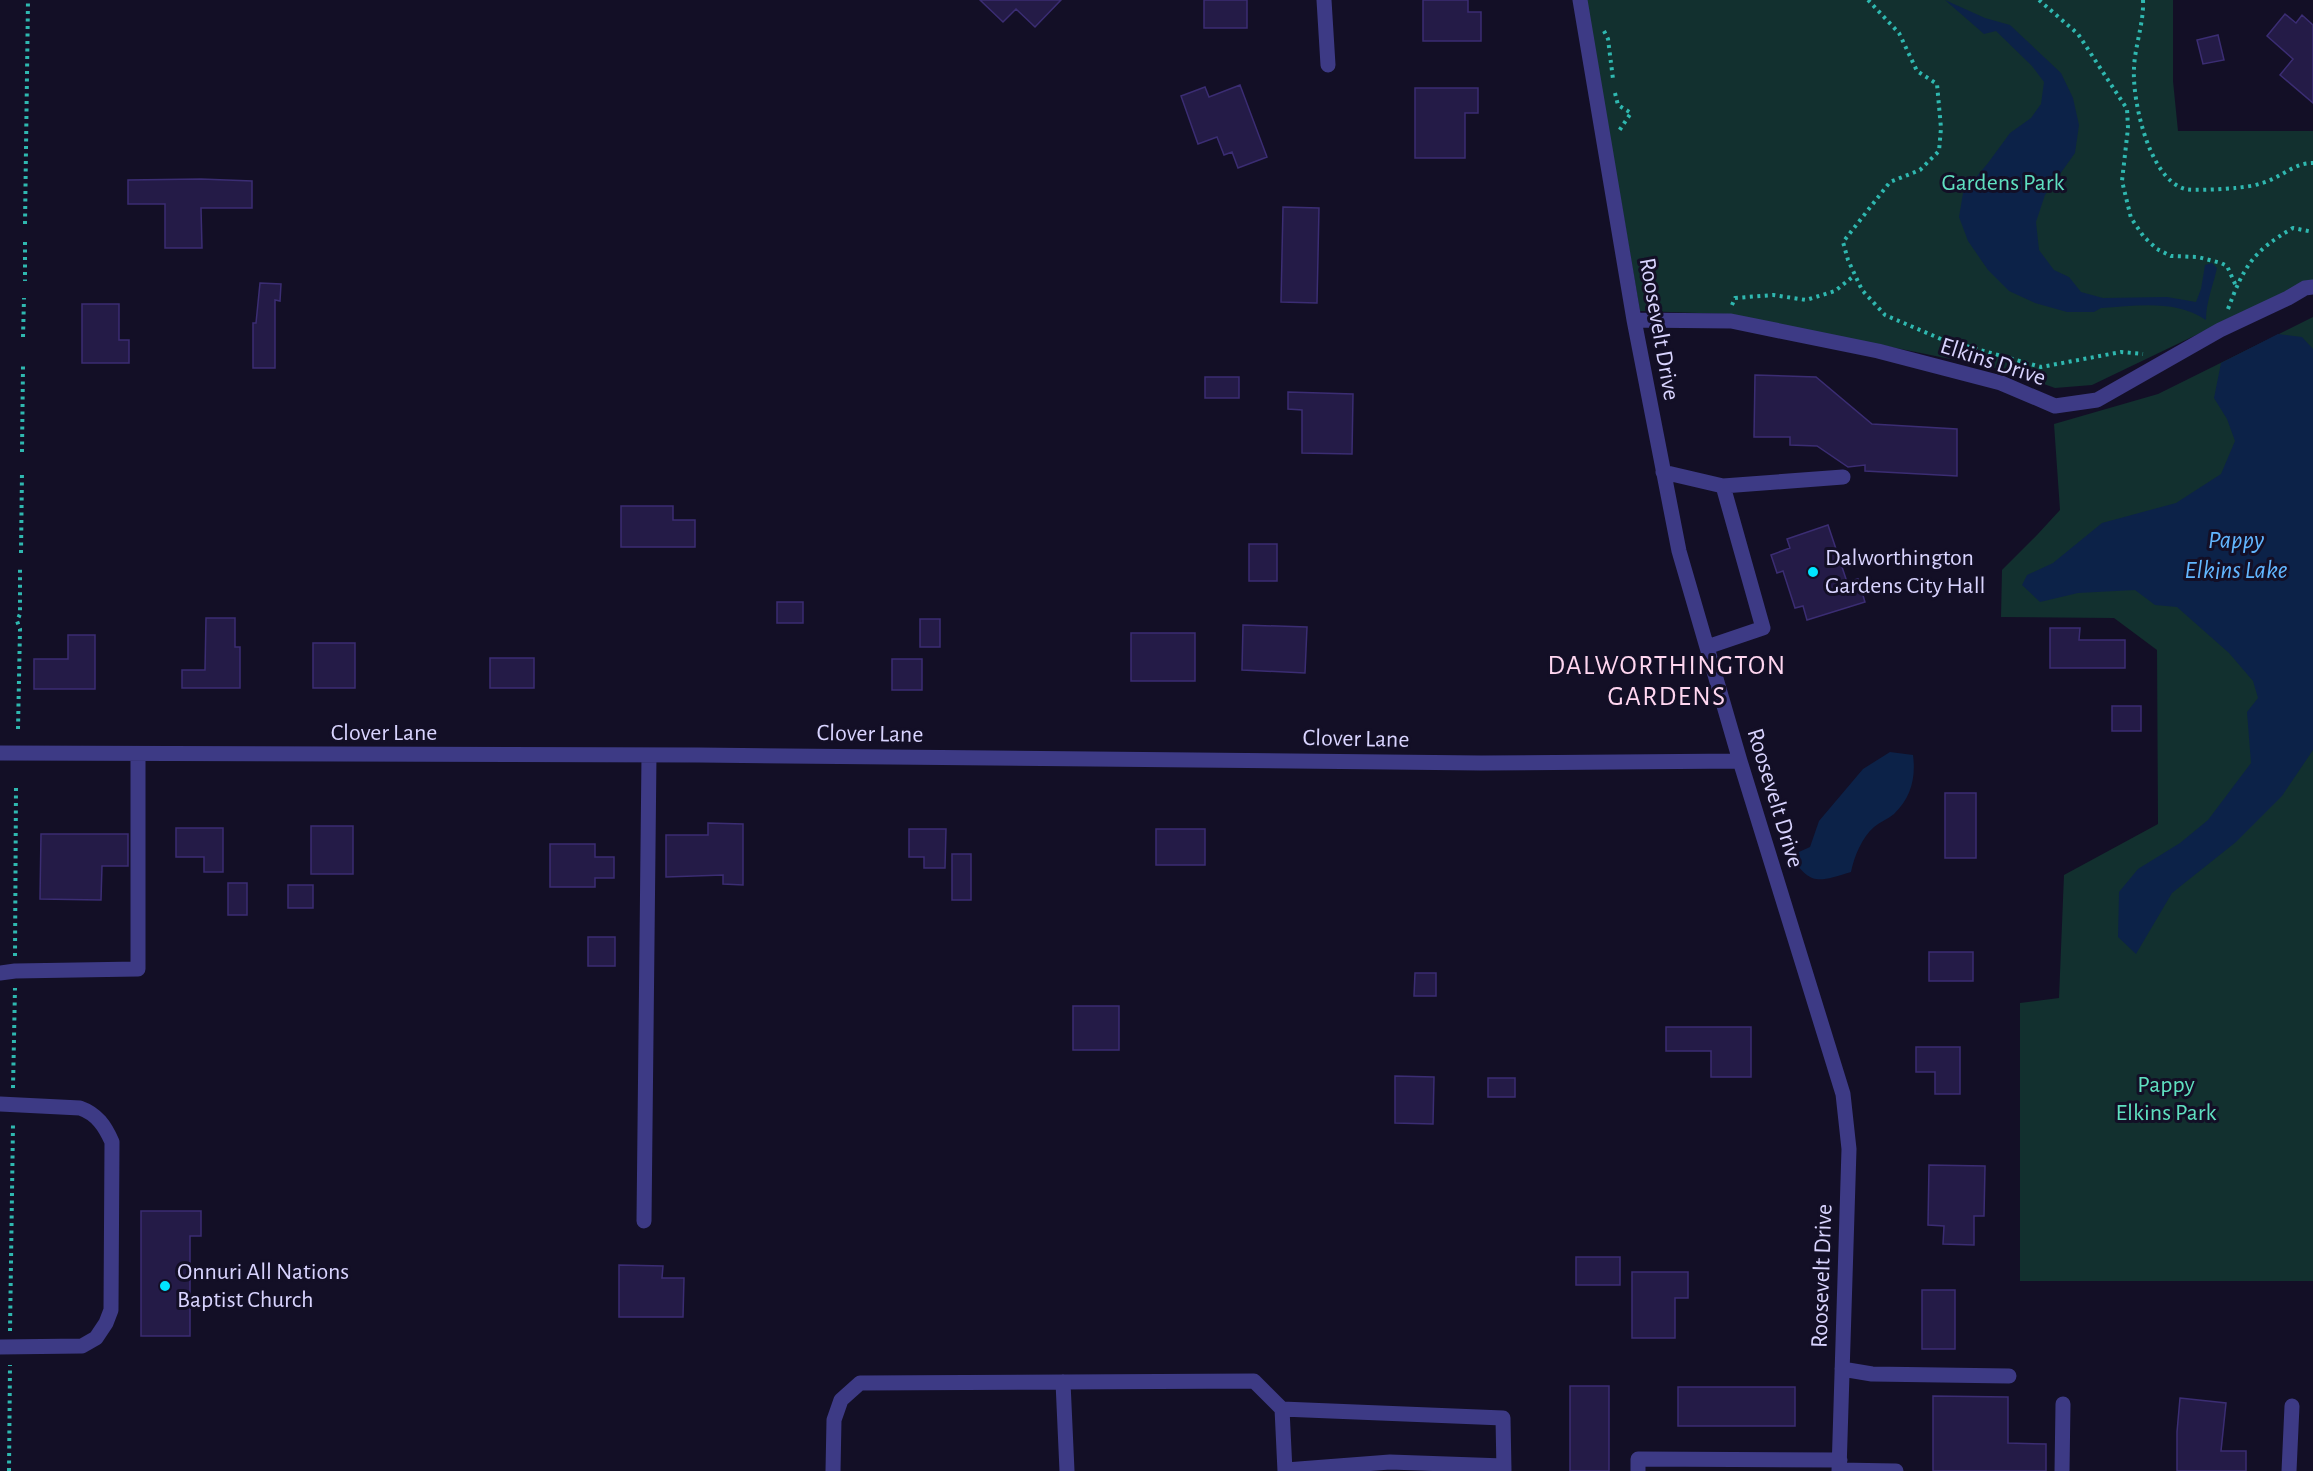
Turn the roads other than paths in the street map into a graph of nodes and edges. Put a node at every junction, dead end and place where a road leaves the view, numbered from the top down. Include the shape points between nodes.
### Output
1 (1323, 0) edge
2 (1580, 0) edge
3 (1328, 65) dead end
4 (2313, 287) edge
5 (1634, 320) junction
6 (1663, 472) junction
7 (1843, 477) dead end
8 (1723, 486) junction
9 (1707, 647) junction
10 (0, 753) edge
11 (138, 754) junction
12 (649, 755) junction
13 (1740, 761) junction
14 (0, 973) edge
15 (0, 1104) edge
16 (645, 1221) dead end
17 (0, 1347) edge
18 (1842, 1370) junction
19 (2009, 1376) dead end
20 (1063, 1382) junction
21 (2063, 1404) dead end
22 (2292, 1406) dead end
23 (1282, 1409) junction
24 (1839, 1467) edge
25 (1504, 1468) edge
26 (1286, 1470) edge
27 (833, 1471) edge
28 (1067, 1471) edge
29 (1638, 1471) edge
30 (1896, 1471) edge
31 (2062, 1471) edge
32 (2289, 1471) edge

1 - 3 street
2 - 5 street, Roosevelt Drive
4 - 5 street, Elkins Drive via 2220,330 2097,400 2055,406 2001,383 1855,346 1731,321
5 - 6 street, Roosevelt Drive
6 - 8 street
6 - 9 street, Roosevelt Drive via 1679,551
7 - 8 street
8 - 9 street via 1763,628
9 - 13 street, Roosevelt Drive
10 - 11 street, Clover Lane
11 - 12 street, Clover Lane
11 - 14 street via 138,969
12 - 13 street, Clover Lane via 1469,763
12 - 16 street
13 - 18 street, Roosevelt Drive via 1843,1094 1849,1149
15 - 17 street via 80,1108 93,1113 112,1142 111,1310 106,1323 96,1338 82,1346
18 - 19 street
18 - 24 street, Roosevelt Drive
20 - 23 street via 1254,1381
20 - 27 street via 860,1383 841,1400 834,1420
20 - 28 street
21 - 31 street
22 - 32 street
23 - 25 street via 1503,1418
23 - 26 street
24 - 29 street via 1638,1459
24 - 30 street
25 - 26 street via 1380,1462

